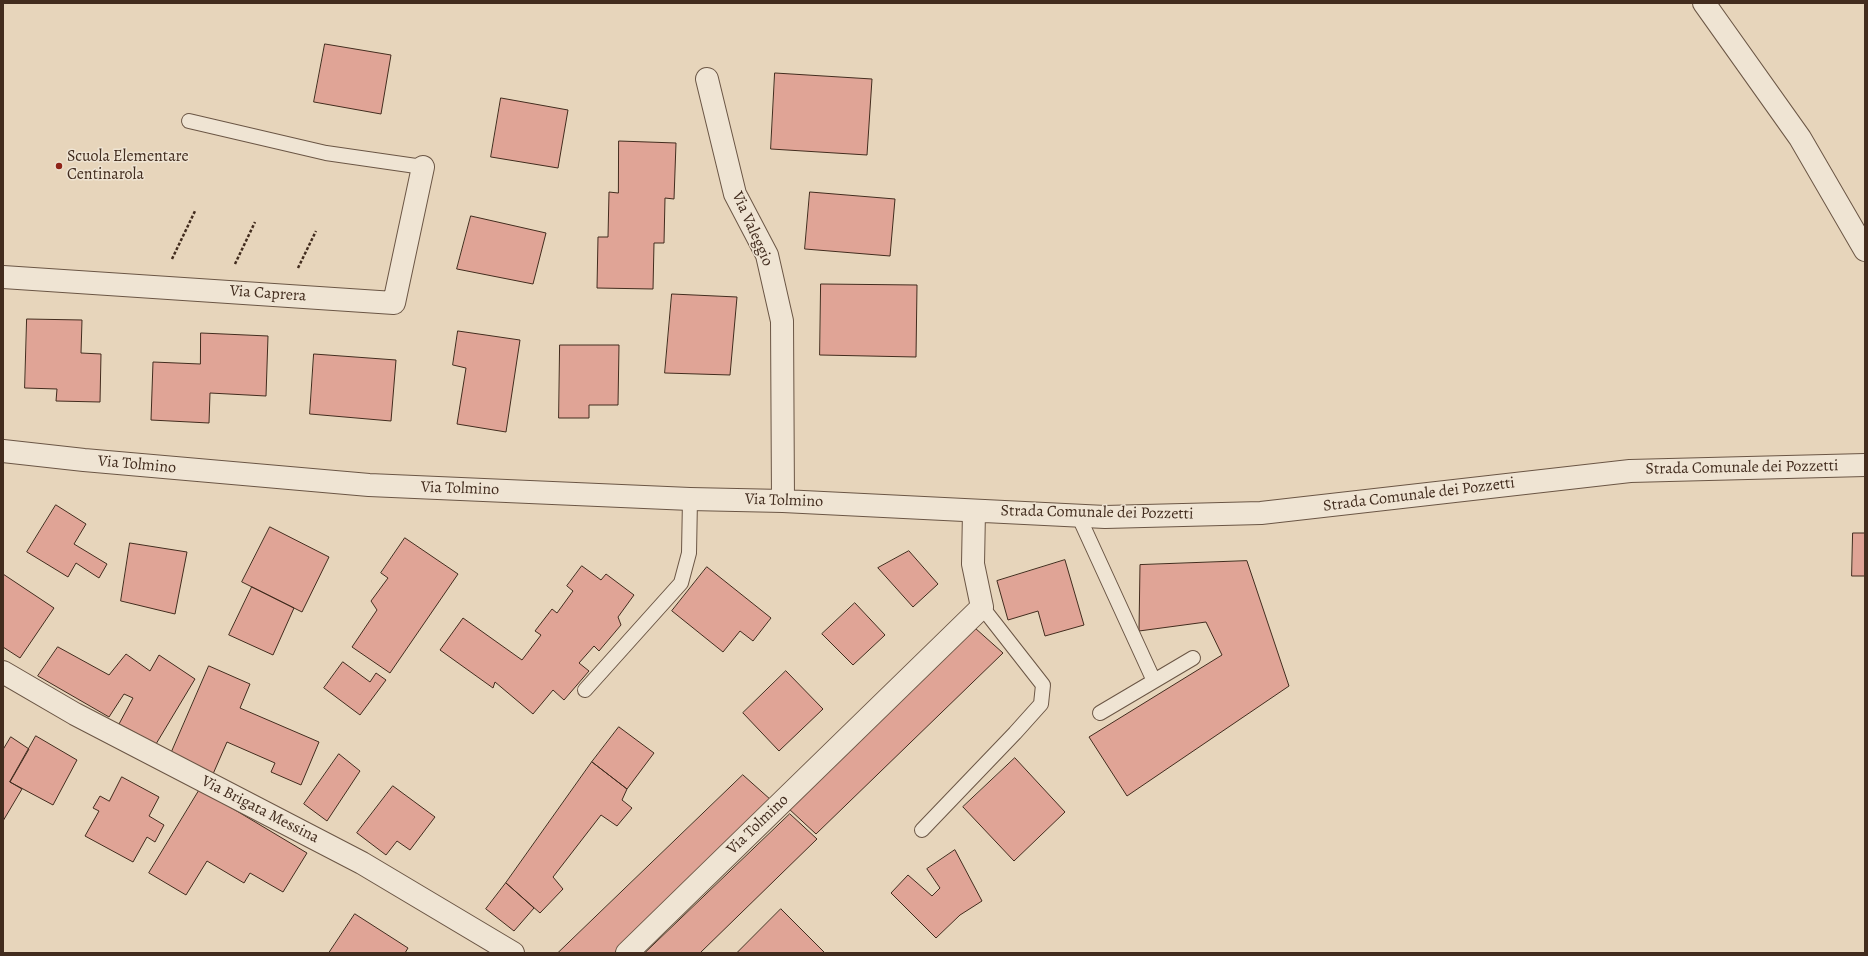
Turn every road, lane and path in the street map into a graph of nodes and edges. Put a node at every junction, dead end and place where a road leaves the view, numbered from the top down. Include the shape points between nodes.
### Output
1 (1704, 3) edge
2 (707, 79) dead end
3 (189, 121) dead end
4 (423, 167) joint
5 (196, 211) dead end
6 (255, 222) dead end
7 (316, 231) dead end
8 (1865, 250) edge
9 (3, 277) edge
10 (158, 287) junction
11 (222, 291) junction
12 (285, 295) junction
13 (3, 451) edge
14 (1865, 465) edge
15 (690, 499) junction
16 (783, 501) junction
17 (974, 511) junction
18 (1078, 515) junction
19 (982, 607) junction
20 (1193, 658) dead end
21 (3, 672) edge
22 (1154, 681) junction
23 (585, 690) dead end
24 (1100, 713) dead end
25 (922, 830) dead end
26 (513, 953) edge
27 (627, 953) edge

1 - 8 street via 1800,138
2 - 16 street, Via Valeggio via 735,194 767,255 782,321
3 - 4 lane via 326,153
4 - 12 street, Via Caprera via 394,303
5 - 10 path
6 - 11 path
7 - 12 path
9 - 10 street, Via Caprera
10 - 11 street, Via Caprera
11 - 12 street, Via Caprera
13 - 15 street, Via Tolmino via 370,485
14 - 18 street, Strada Comunale dei Pozzetti via 1630,471 1261,513 1105,517
15 - 16 street, Via Tolmino
15 - 23 lane via 690,553 681,583
16 - 17 street, Via Tolmino
17 - 18 street, Strada Comunale dei Pozzetti
17 - 19 street via 973,564
18 - 22 lane
19 - 25 lane via 1043,685 1041,704
19 - 27 street, Via Tolmino
20 - 22 lane
21 - 26 street, Via Brigata Messina via 75,714 362,863
22 - 24 lane

